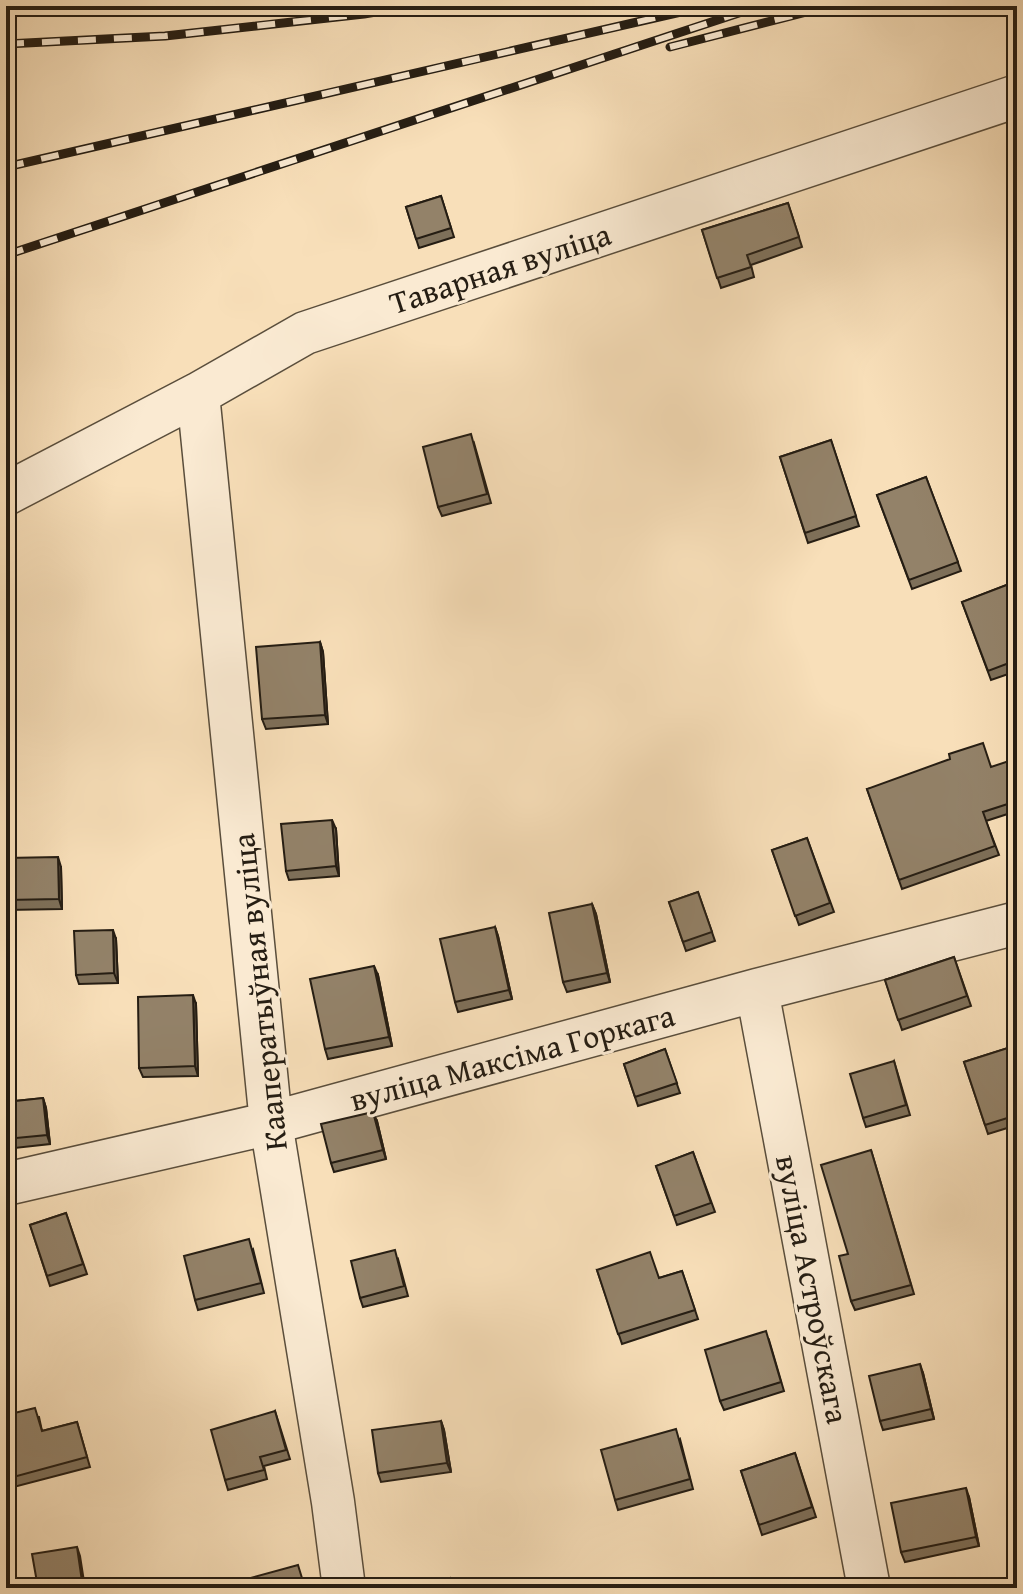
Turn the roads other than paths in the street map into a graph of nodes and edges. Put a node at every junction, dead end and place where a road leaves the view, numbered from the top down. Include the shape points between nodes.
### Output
1 (1017, 96) edge
2 (198, 394) junction
3 (6, 494) edge
4 (1017, 923) edge
5 (757, 990) junction
6 (271, 1123) junction
7 (6, 1184) edge
8 (344, 1588) edge
9 (869, 1588) edge

1 - 2 street, Таварная вуліца via 305,333
2 - 3 street, Таварная вуліца
2 - 6 street, Кааператыўная вуліца
4 - 5 street, вуліца Максіма Горкага
5 - 6 street, вуліца Максіма Горкага
5 - 9 street, вуліца Астроўскага
6 - 7 street, вуліца Максіма Горкага
6 - 8 street, Кааператыўная вуліца

